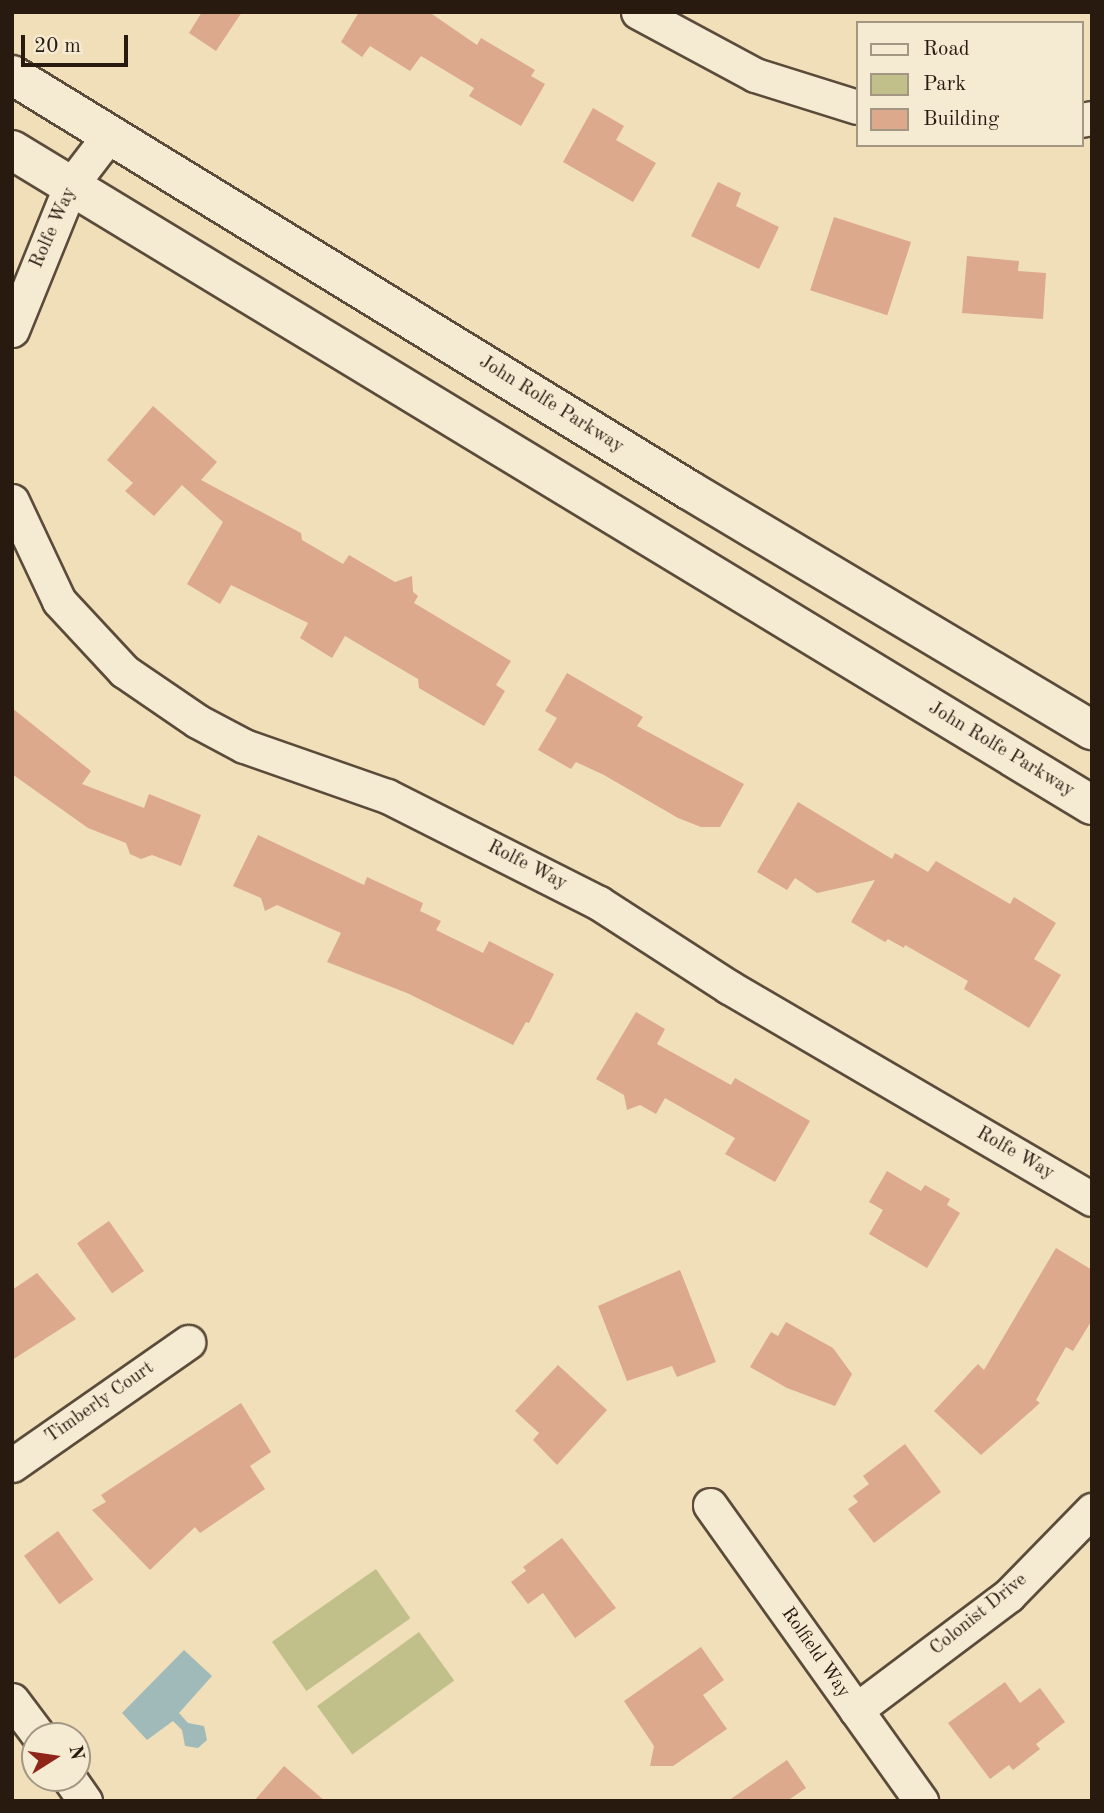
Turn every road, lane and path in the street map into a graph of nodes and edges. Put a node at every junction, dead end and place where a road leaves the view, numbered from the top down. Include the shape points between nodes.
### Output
1 (638, 12) edge
2 (12, 75) edge
3 (856, 107) edge
4 (110, 134) junction
5 (12, 150) edge
6 (71, 186) junction
7 (12, 330) edge
8 (12, 501) edge
9 (1092, 730) edge
10 (1092, 805) edge
11 (1092, 1199) edge
12 (188, 1342) dead end
13 (12, 1465) edge
14 (710, 1505) dead end
15 (1092, 1510) edge
16 (12, 1700) edge
17 (856, 1710) junction
18 (28, 1722) edge
19 (921, 1801) edge

1 - 3 street via 755,75
2 - 4 main road, John Rolfe Parkway
4 - 6 street, Rolfe Way
4 - 9 main road, John Rolfe Parkway via 689,491
5 - 6 main road, John Rolfe Parkway
6 - 7 street, Rolfe Way
6 - 10 main road, John Rolfe Parkway
8 - 11 street, Rolfe Way via 59,601 124,671 197,721 244,746 387,796 599,903 729,987
12 - 13 street, Timberly Court
14 - 17 street, Rolfield Way
15 - 17 street, Colonist Drive via 1009,1595
16 - 18 street
17 - 19 street, Rolfield Way

